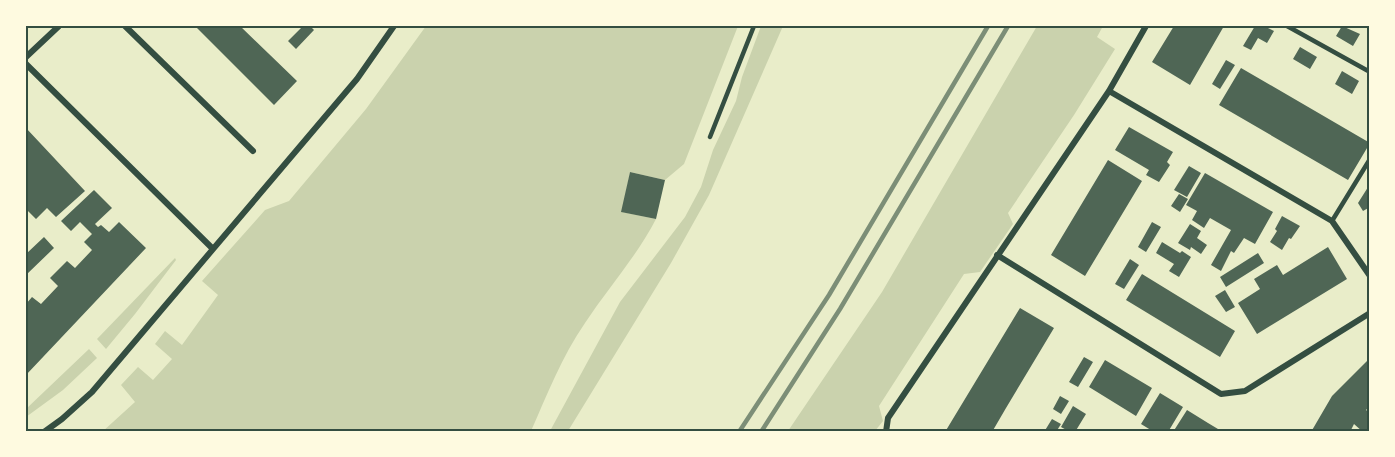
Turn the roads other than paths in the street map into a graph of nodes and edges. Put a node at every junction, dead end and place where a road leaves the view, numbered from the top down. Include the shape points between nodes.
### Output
1 (59, 26) edge
2 (125, 26) edge
3 (394, 26) edge
4 (754, 26) edge
5 (1146, 26) edge
6 (1287, 26) edge
7 (26, 57) edge
8 (26, 64) edge
9 (1370, 72) edge
10 (1109, 90) junction
11 (710, 137) dead end
12 (253, 151) dead end
13 (1370, 159) edge
14 (1332, 221) junction
15 (213, 248) junction
16 (997, 255) junction
17 (1370, 276) edge
18 (1370, 313) edge
19 (44, 432) edge
20 (886, 432) edge

1 - 7 street
2 - 12 street
3 - 15 street via 357,79
4 - 11 lane
5 - 10 street
6 - 9 lane
8 - 15 street
10 - 14 street
10 - 16 street
13 - 14 lane
14 - 17 street
15 - 19 street via 92,392
16 - 18 street via 1221,394 1245,391
16 - 20 street via 888,418

